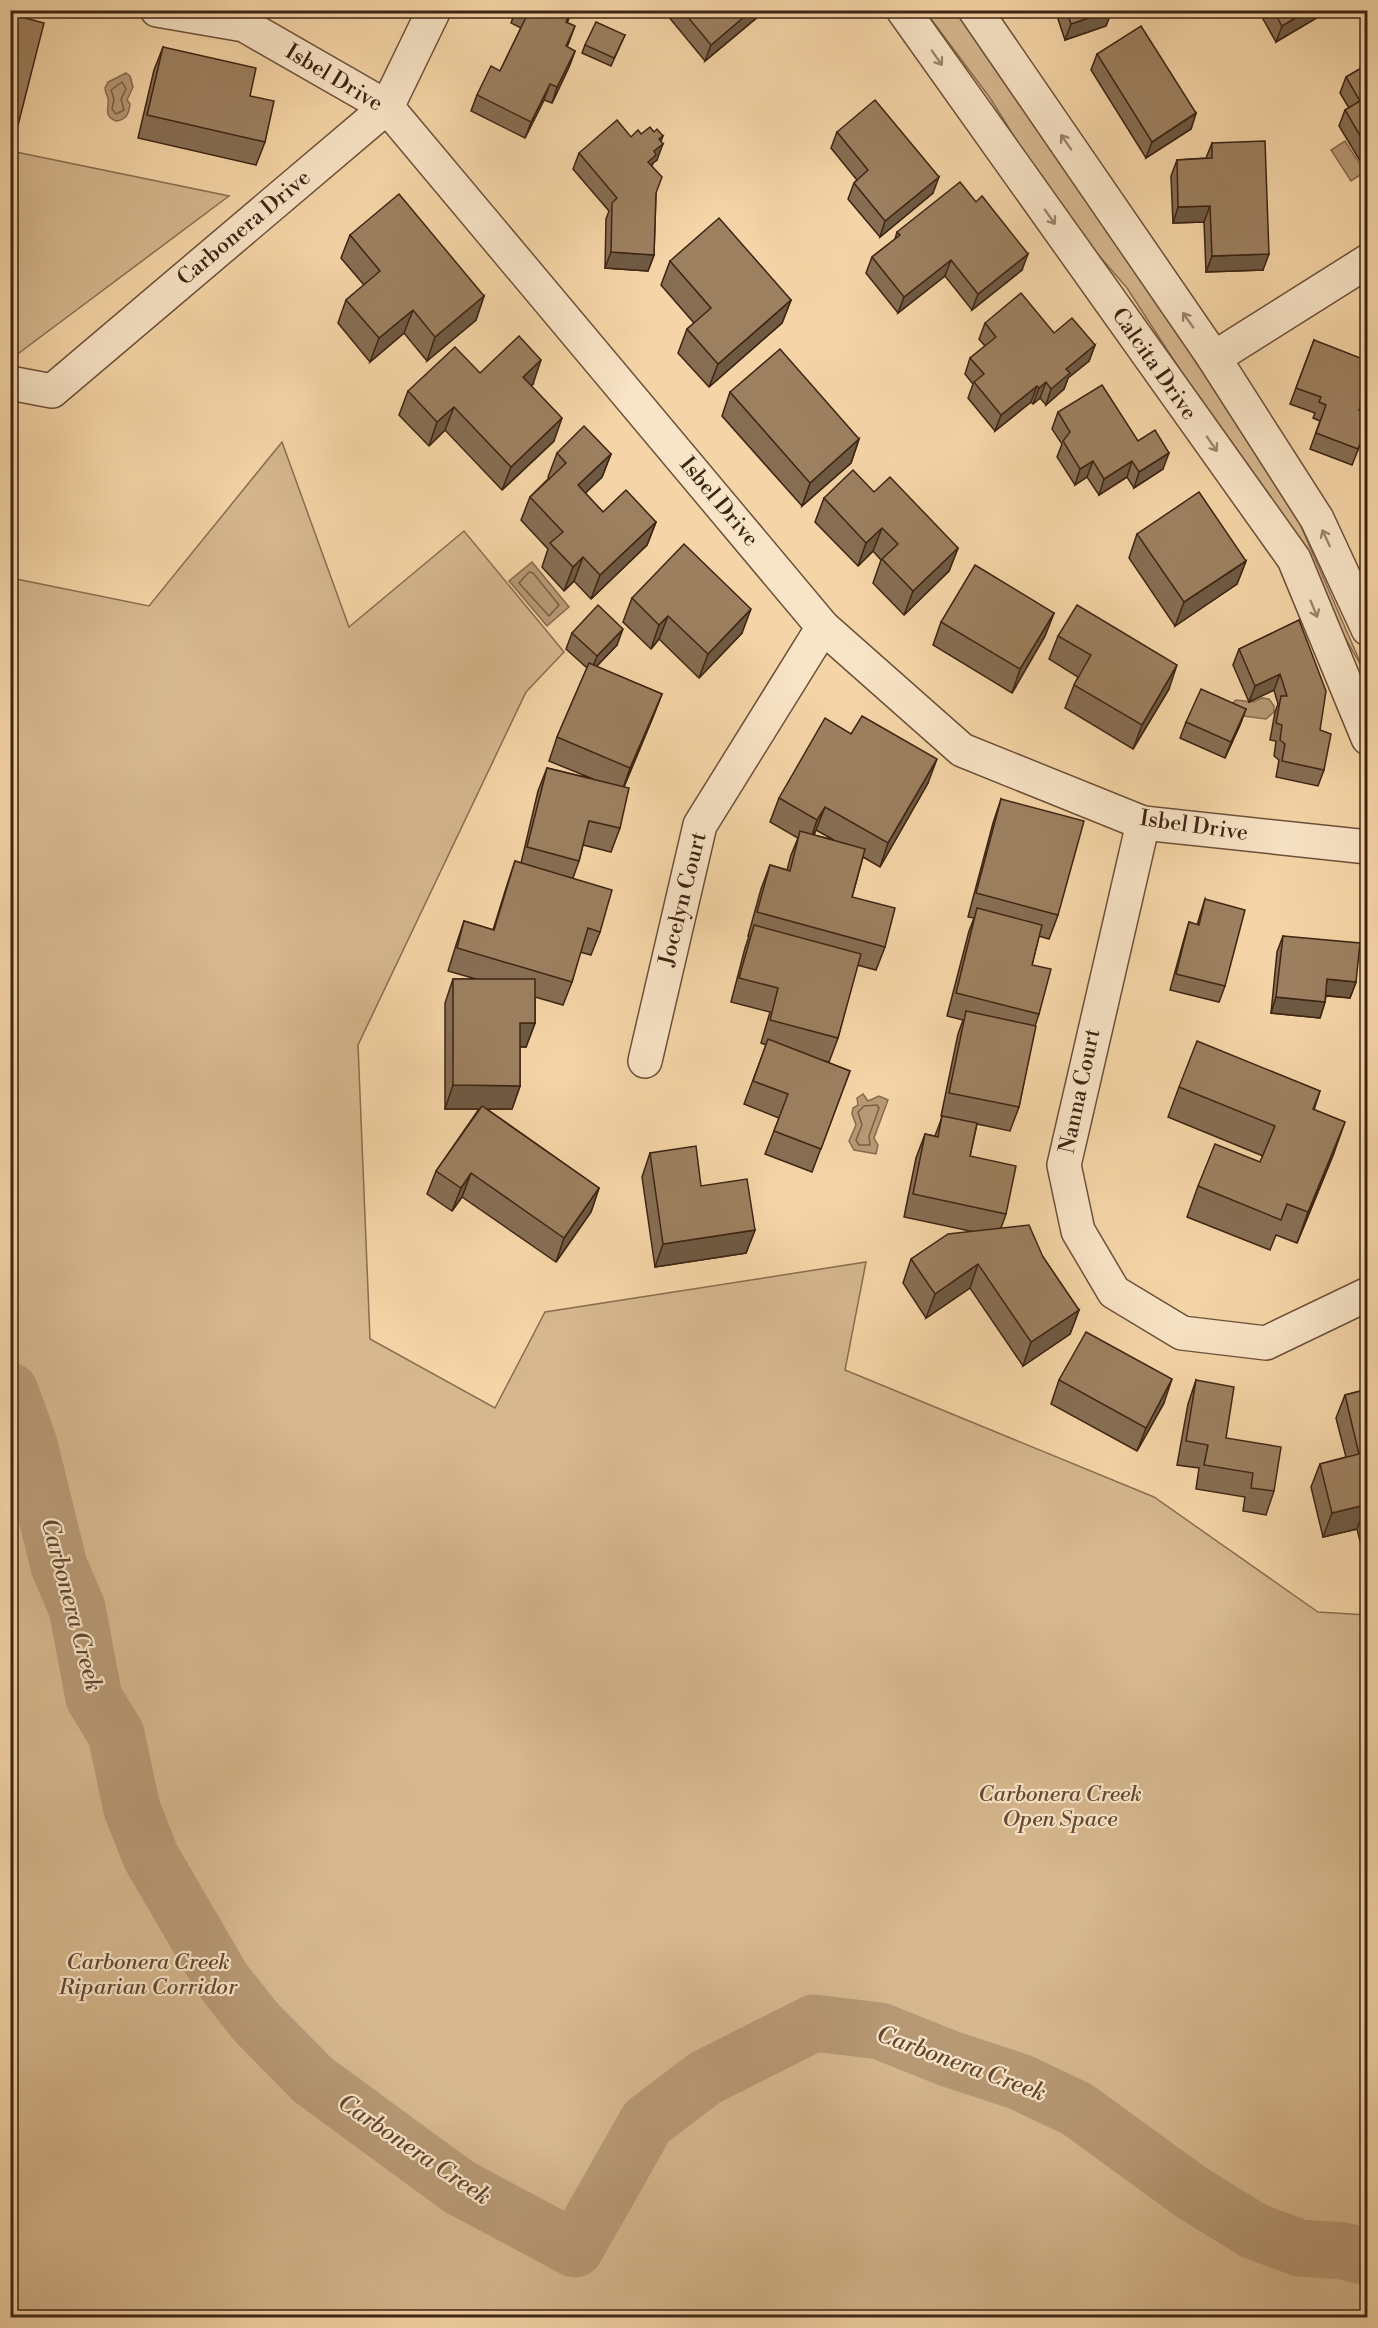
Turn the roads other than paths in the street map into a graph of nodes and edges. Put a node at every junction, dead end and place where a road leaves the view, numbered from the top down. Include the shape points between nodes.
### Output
1 (157, 10) edge
2 (434, 10) edge
3 (903, 10) edge
4 (975, 10) edge
5 (387, 107) junction
6 (1368, 261) edge
7 (1214, 358) junction
8 (10, 383) edge
9 (823, 627) junction
10 (1368, 629) edge
11 (1368, 738) edge
12 (1143, 823) junction
13 (1368, 847) edge
14 (645, 1060) dead end
15 (1368, 1294) edge

1 - 5 street, Isbel Drive via 244,25
2 - 5 street, Carbonera Drive
3 -> 11 street, Calcita Drive via 1294,559
7 -> 4 street
5 - 8 street, Carbonera Drive via 52,391
5 - 9 street, Isbel Drive
6 - 7 street
10 -> 7 street via 1317,519
9 - 12 street, Isbel Drive via 962,750
9 - 14 street, Jocelyn Court via 700,825
12 - 13 street, Isbel Drive
12 - 15 street, Nanna Court via 1064,1165 1078,1231 1114,1292 1182,1333 1266,1343

